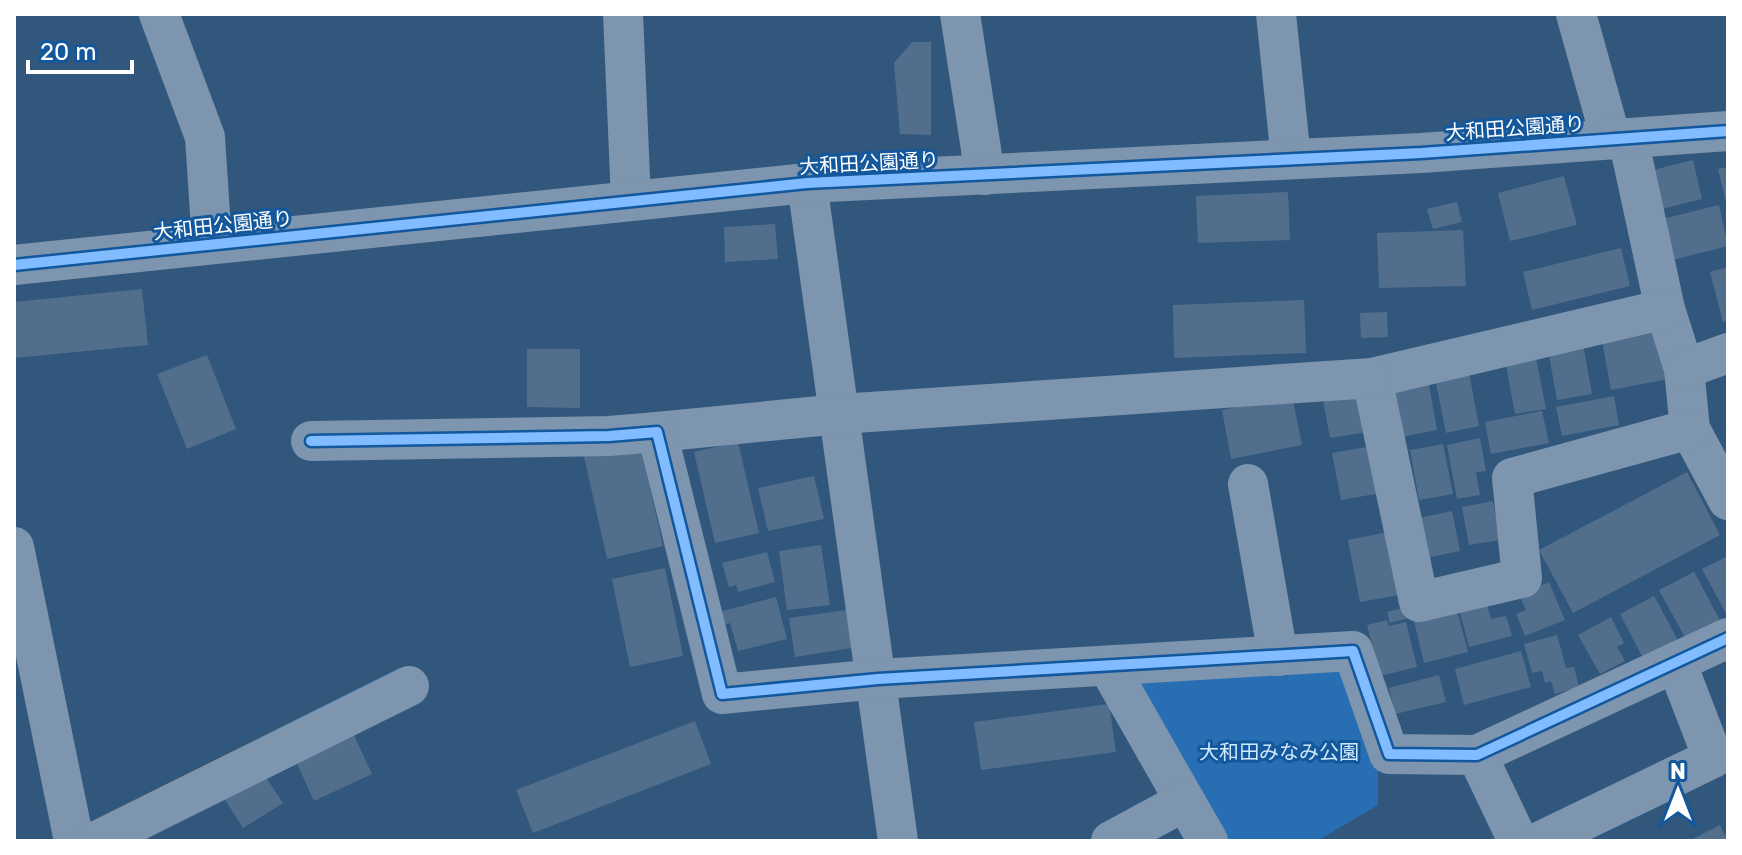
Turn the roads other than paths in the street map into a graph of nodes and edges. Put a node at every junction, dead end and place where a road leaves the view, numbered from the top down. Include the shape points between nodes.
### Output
1 (159, 14) edge
2 (623, 14) edge
3 (960, 14) edge
4 (1276, 14) edge
5 (1576, 14) edge
6 (1728, 131) edge
7 (1619, 139) junction
8 (1291, 159) junction
9 (985, 175) junction
10 (807, 183) junction
11 (631, 200) junction
12 (212, 244) junction
13 (14, 265) edge
14 (1665, 309) junction
15 (1728, 353) edge
16 (1684, 369) junction
17 (1372, 378) junction
18 (840, 414) junction
19 (1690, 429) junction
20 (657, 432) junction
21 (311, 441) dead end
22 (1248, 484) dead end
23 (1728, 500) edge
24 (14, 547) edge
25 (1728, 638) edge
26 (1278, 656) junction
27 (1676, 662) junction
28 (1108, 666) junction
29 (878, 679) junction
30 (409, 686) dead end
31 (1477, 755) junction
32 (1185, 801) junction
33 (74, 841) edge
34 (97, 841) edge
35 (898, 841) edge
36 (1111, 841) edge
37 (1208, 841) edge
38 (1518, 841) edge
39 (1541, 841) edge

1 - 12 street via 205,137
2 - 11 street
3 - 9 street
4 - 8 street
5 - 7 street
6 - 7 street, 大和田公園通り
7 - 8 street, 大和田公園通り
7 - 14 street
8 - 9 street, 大和田公園通り
9 - 10 street, 大和田公園通り
10 - 11 street, 大和田公園通り
10 - 18 street
11 - 12 street, 大和田公園通り
12 - 13 street, 大和田公園通り
14 - 16 street
14 - 17 street
15 - 16 street
16 - 19 street
17 - 18 street
17 - 19 street via 1419,602 1522,578 1512,478
18 - 20 street
18 - 29 street
19 - 23 street
20 - 21 street
20 - 29 street via 722,694
22 - 26 street
24 - 33 street
25 - 27 street
26 - 28 street
26 - 31 street via 1353,651 1389,754
27 - 31 street
27 - 39 street via 1713,758
28 - 29 street
28 - 32 street
29 - 35 street
30 - 34 street
31 - 38 street
32 - 36 street
32 - 37 street

